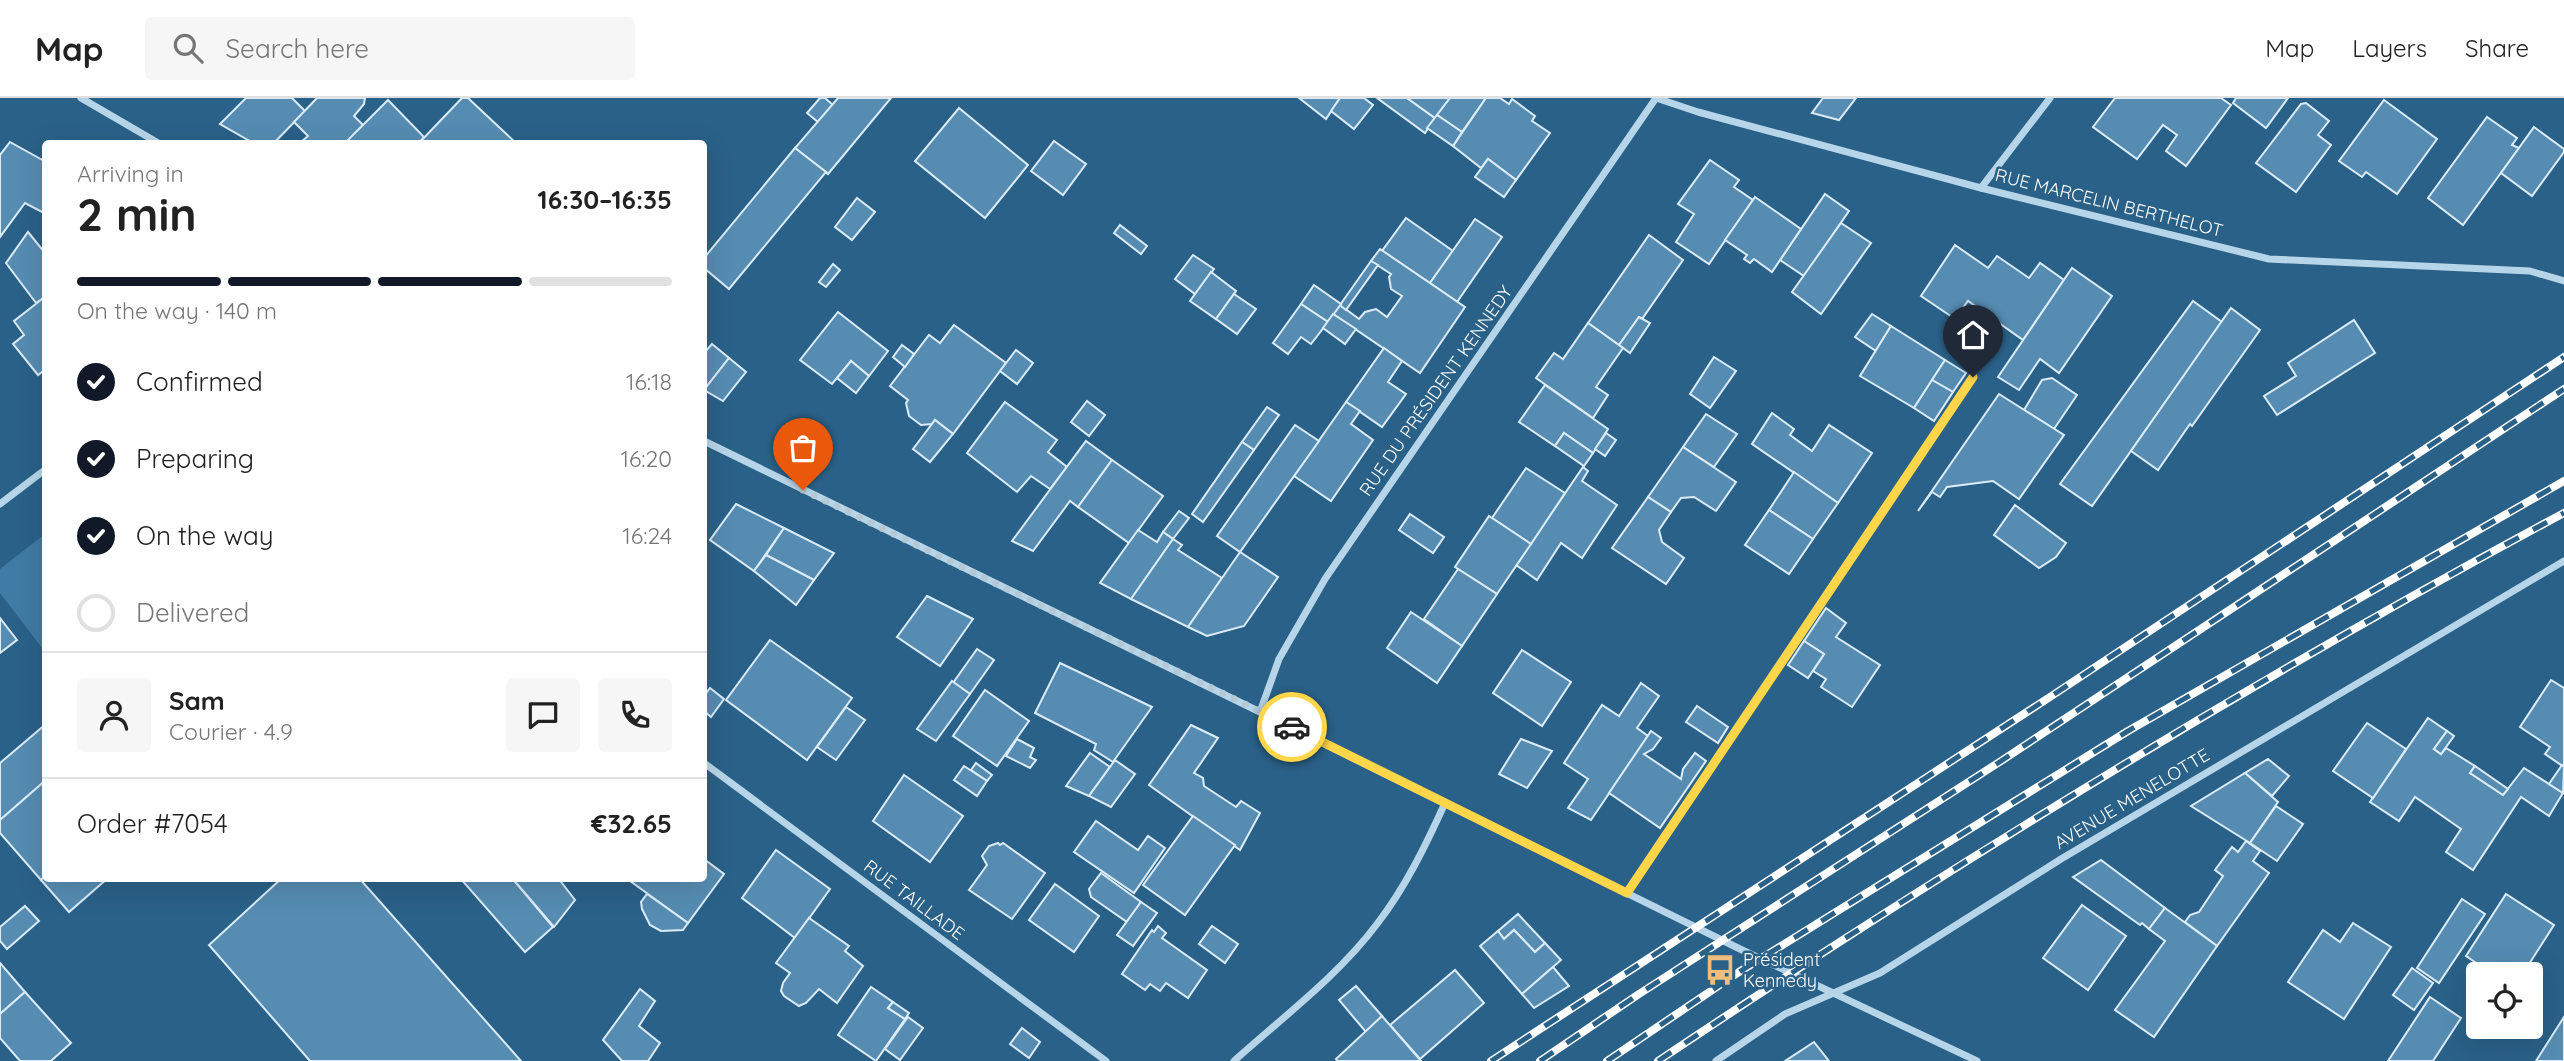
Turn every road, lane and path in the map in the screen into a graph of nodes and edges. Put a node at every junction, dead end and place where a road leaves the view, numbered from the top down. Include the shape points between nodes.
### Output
1 (80, 98) edge
2 (1656, 98) edge
3 (2050, 98) edge
4 (153, 140) edge
5 (1981, 188) junction
6 (2564, 281) edge
7 (1973, 377) dead end
8 (707, 442) edge
9 (42, 472) edge
10 (0, 504) edge
11 (2564, 561) edge
12 (1260, 712) junction
13 (707, 765) edge
14 (1445, 803) junction
15 (1627, 893) junction
16 (1835, 992) junction
17 (1105, 1061) edge
18 (1234, 1061) edge
19 (1716, 1061) edge
20 (1977, 1061) edge

1 - 4 street
2 - 5 street, RUE MARCELIN BERTHELOT
2 - 12 street, RUE DU PRÉSIDENT KENNEDY via 1325,579 1279,659
3 - 5 street
5 - 6 street, RUE MARCELIN BERTHELOT via 2269,259 2530,271
7 - 15 lane
8 - 12 street
9 - 10 street
11 - 16 street, AVENUE MENELOTTE via 2085,845 1880,973
12 - 14 street
13 - 17 street, RUE TAILLADE
14 - 15 street
14 - 18 street via 1378,923 1346,961
15 - 16 street
16 - 19 street, AVENUE MENELOTTE via 1786,1014
16 - 20 street

